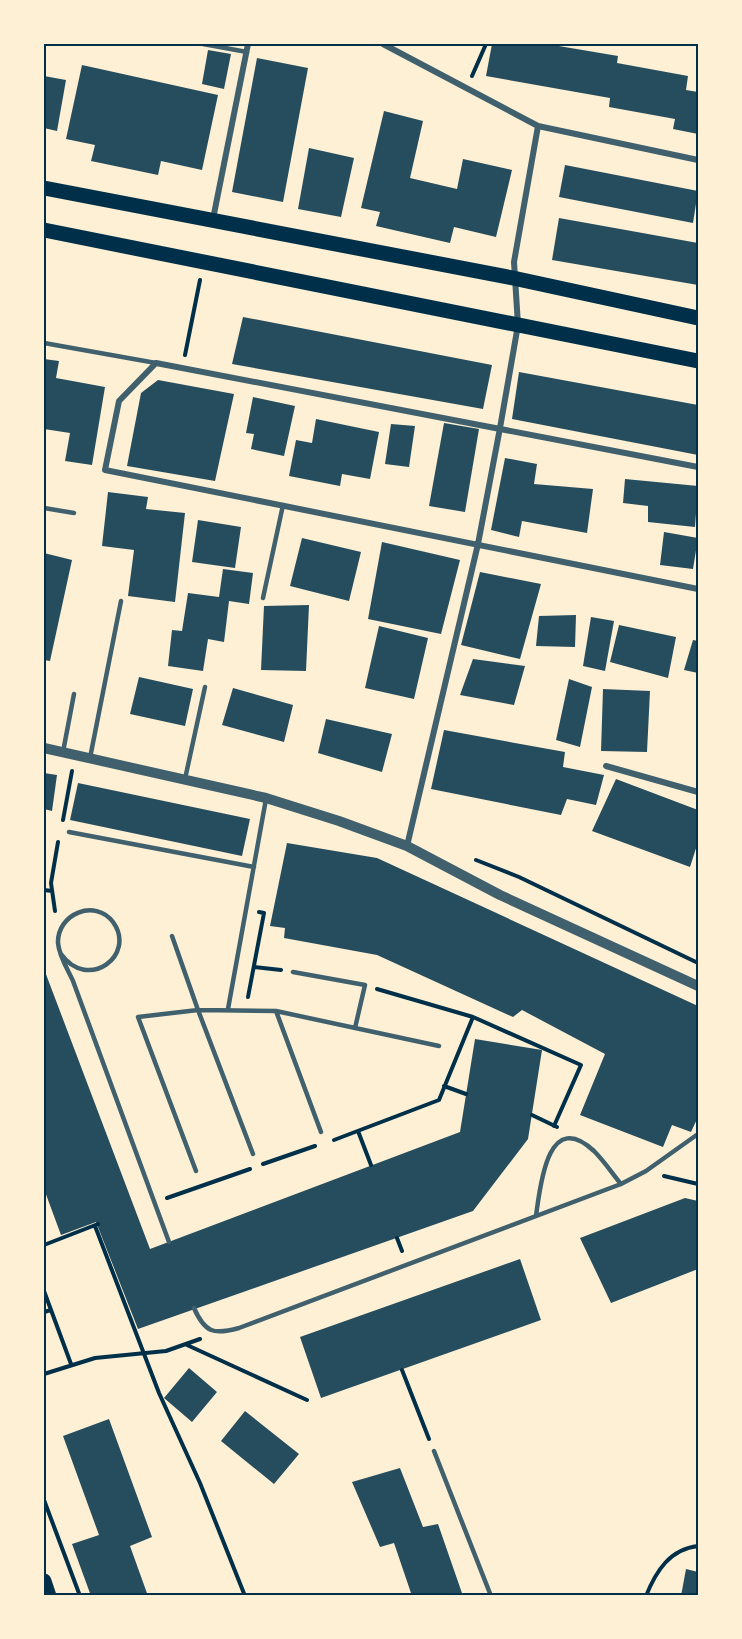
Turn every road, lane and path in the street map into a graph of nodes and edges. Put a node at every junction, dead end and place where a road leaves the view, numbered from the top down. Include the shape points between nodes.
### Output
1 (203, 44) edge
2 (248, 44) edge
3 (383, 44) edge
4 (486, 44) edge
5 (694, 44) edge
6 (699, 44) edge
7 (247, 52) junction
8 (467, 88) junction
9 (538, 126) junction
10 (699, 160) edge
11 (44, 188) edge
12 (213, 220) junction
13 (44, 230) edge
14 (206, 261) junction
15 (513, 278) junction
16 (699, 318) edge
17 (518, 325) junction
18 (44, 343) edge
19 (699, 361) edge
20 (156, 363) junction
21 (183, 368) junction
22 (500, 428) junction
23 (699, 467) edge
24 (283, 505) junction
25 (44, 508) edge
26 (74, 513) dead end
27 (478, 544) junction
28 (699, 589) edge
29 (264, 598) dead end
30 (121, 601) dead end
31 (205, 687) dead end
32 (74, 694) dead end
33 (44, 748) edge
34 (63, 752) junction
35 (90, 758) junction
36 (63, 766) dead end
37 (606, 766) dead end
38 (72, 767) junction
39 (83, 770) dead end
40 (185, 779) junction
41 (699, 792) edge
42 (266, 798) junction
43 (63, 816) dead end
44 (69, 832) dead end
45 (408, 846) junction
46 (56, 855) dead end
47 (254, 867) junction
48 (51, 883) dead end
49 (44, 890) edge
50 (52, 891) dead end
51 (264, 913) dead end
52 (172, 936) dead end
53 (61, 954) junction
54 (254, 967) junction
55 (293, 972) joint
56 (365, 985) junction
57 (699, 986) edge
58 (247, 1004) dead end
59 (228, 1009) junction
60 (198, 1010) junction
61 (276, 1011) junction
62 (472, 1017) junction
63 (355, 1028) junction
64 (439, 1046) dead end
65 (444, 1086) junction
66 (466, 1094) dead end
67 (554, 1126) dead end
68 (358, 1131) junction
69 (321, 1132) dead end
70 (699, 1134) edge
71 (253, 1154) dead end
72 (371, 1165) dead end
73 (196, 1171) dead end
74 (645, 1171) junction
75 (621, 1184) junction
76 (699, 1184) edge
77 (155, 1203) junction
78 (536, 1216) junction
79 (169, 1242) dead end
80 (44, 1245) edge
81 (44, 1291) edge
82 (194, 1308) dead end
83 (51, 1310) junction
84 (44, 1312) edge
85 (217, 1332) junction
86 (187, 1345) junction
87 (144, 1353) junction
88 (71, 1364) junction
89 (402, 1370) dead end
90 (44, 1374) edge
91 (307, 1400) dead end
92 (434, 1451) joint
93 (44, 1500) edge
94 (699, 1546) edge
95 (44, 1581) edge
96 (49, 1596) edge
97 (80, 1596) edge
98 (245, 1596) edge
99 (491, 1596) edge
100 (646, 1596) edge

1 - 7 lane
2 - 7 street
3 - 8 street
4 - 8 path
5 - 6 path
7 - 12 street
8 - 9 street
9 - 10 street
9 - 15 street
11 - 12 main road
12 - 15 main road
13 - 14 main road
14 - 17 main road
14 - 21 path
15 - 16 main road
15 - 17 street
17 - 19 main road
17 - 22 street
18 - 20 lane
20 - 21 street
20 - 24 street via 119,400 105,470
21 - 22 street
22 - 23 street
22 - 27 street
24 - 27 street
24 - 29 lane
25 - 26 lane
27 - 28 street
27 - 45 street
30 - 35 lane
31 - 40 lane
32 - 34 lane
33 - 34 street
34 - 35 street
35 - 40 street
36 - 38 path
37 - 41 street
38 - 39 path
38 - 43 path
40 - 42 street
42 - 45 street
42 - 47 lane
44 - 47 lane
45 - 57 street via 500,895
46 - 48 path
47 - 59 lane
49 - 50 path
51 - 54 path
52 - 60 lane
53 - 53 lane via 75,968 85,971 104,966 117,951 113,922 97,911 77,912 62,925 58,945
53 - 77 lane
54 - 55 path
54 - 58 path
55 - 56 lane
56 - 62 path
56 - 63 lane
59 - 60 lane
59 - 61 lane
60 - 71 lane
60 - 73 lane via 138,1017
61 - 63 lane
61 - 69 lane
62 - 65 path
62 - 67 path via 581,1065
63 - 64 lane
65 - 66 path
65 - 68 path via 439,1100
68 - 72 path
68 - 77 path
70 - 74 lane
74 - 75 lane
74 - 76 path
75 - 78 lane
75 - 78 lane via 593,1151 571,1140 561,1141 552,1147 546,1159
77 - 79 lane
78 - 85 lane via 239,1328
80 - 87 path via 96,1225
81 - 83 path
82 - 85 lane via 200,1322
83 - 84 path
83 - 88 path
85 - 86 path
86 - 87 path
86 - 91 path
87 - 88 path
87 - 98 path
88 - 90 path
89 - 92 path
92 - 99 lane
93 - 97 path
94 - 100 path via 683,1548 665,1562
95 - 96 main road

